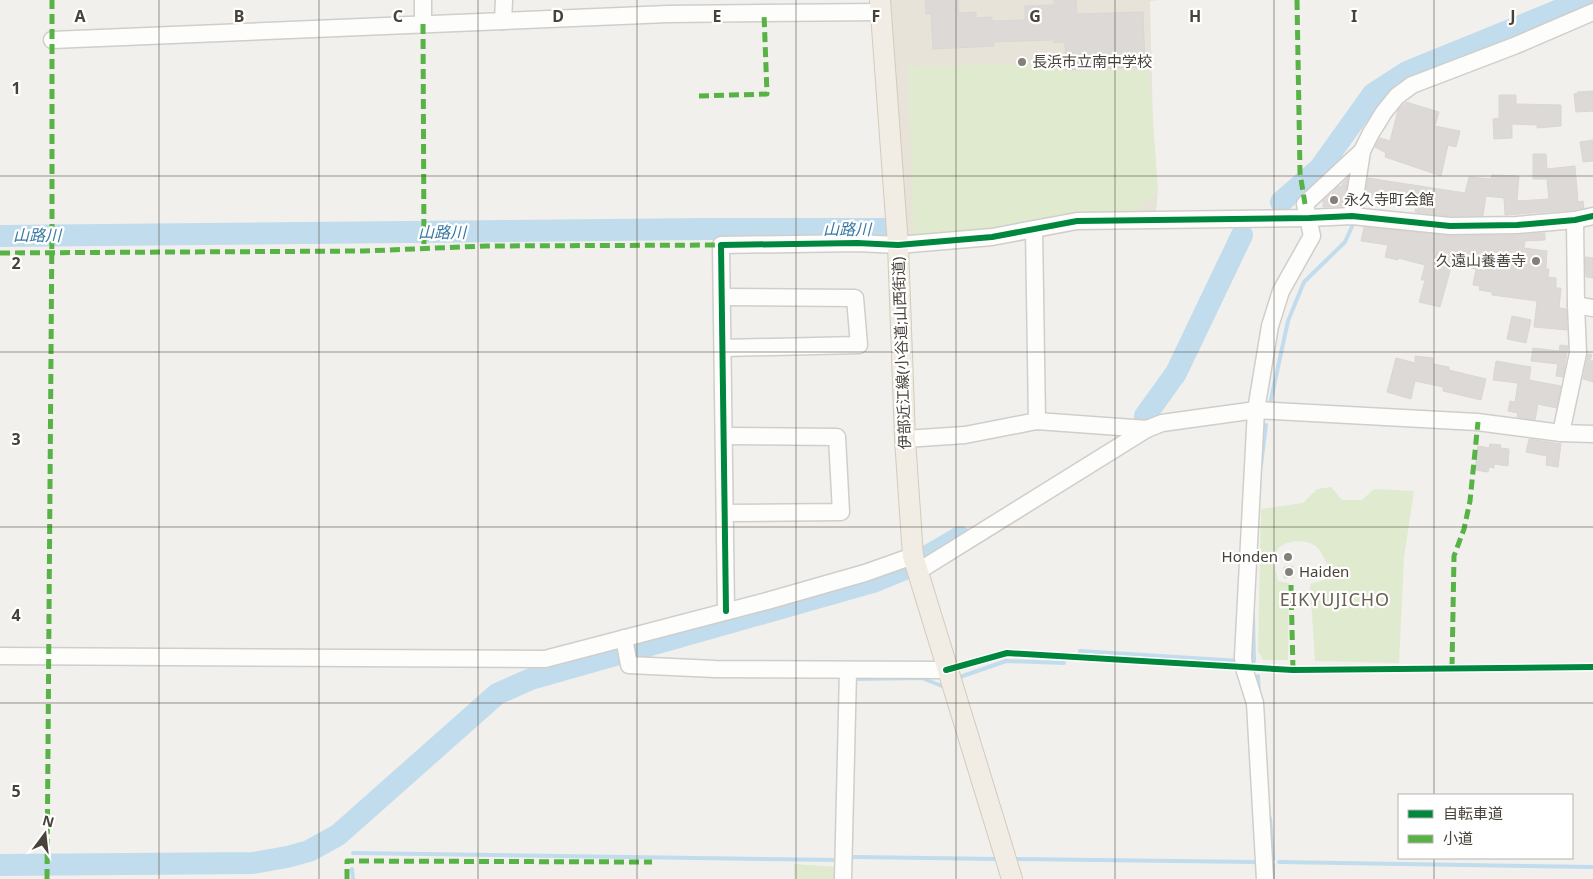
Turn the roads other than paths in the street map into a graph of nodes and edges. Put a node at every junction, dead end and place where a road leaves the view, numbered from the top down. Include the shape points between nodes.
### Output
1 (423, 0) edge
2 (504, 0) edge
3 (880, 6) edge
4 (667, 7) edge
5 (1593, 12) edge
6 (503, 21) junction
7 (423, 24) junction
8 (52, 40) dead end
9 (1362, 151) junction
10 (1352, 216) junction
11 (1593, 216) edge
12 (1309, 218) junction
13 (1575, 220) junction
14 (1034, 229) junction
15 (898, 246) junction
16 (722, 297) junction
17 (1576, 306) junction
18 (1593, 308) edge
19 (723, 348) junction
20 (1256, 410) junction
21 (1037, 421) junction
22 (1147, 429) junction
23 (1561, 433) junction
24 (1593, 434) edge
25 (724, 436) junction
26 (905, 439) junction
27 (724, 513) junction
28 (915, 566) junction
29 (726, 611) junction
30 (624, 638) junction
31 (0, 656) edge
32 (848, 671) junction
33 (949, 678) junction
34 (843, 879) edge
35 (1012, 879) edge
36 (1265, 879) edge

1 - 7 street
2 - 6 street
3 - 4 street
3 - 15 main road, 伊部近江線(小谷道;山西街道)
4 - 6 street
5 - 9 street via 1412,85 1384,112
6 - 7 street
7 - 8 street
9 - 10 street
9 - 12 street via 1304,204
10 - 12 street
10 - 13 street via 1450,226
11 - 13 street
12 - 14 street via 1077,221
12 - 20 street via 1312,236 1281,291 1270,326
13 - 17 street
14 - 15 street via 992,237
14 - 21 street
15 - 16 street via 857,243 721,244
15 - 26 main road, 伊部近江線(小谷道;山西街道)
16 - 19 street
16 - 19 street via 855,298 859,345
17 - 18 street
17 - 23 street via 1578,354
19 - 25 street
20 - 22 street
20 - 23 street via 1477,422
20 - 36 street via 1243,660 1254,703
21 - 22 street
21 - 26 street via 965,435
22 - 28 street
23 - 24 street
25 - 27 street
25 - 27 street via 837,437 841,512
26 - 28 main road, 伊部近江線(小谷道;山西街道)
27 - 29 street
28 - 29 street via 866,573
28 - 33 main road, 伊部近江線(小谷道;山西街道)
29 - 30 street
30 - 31 street via 545,659
30 - 32 street via 629,665
32 - 33 street
32 - 34 street
33 - 35 main road, 伊部近江線(小谷道;山西街道)

